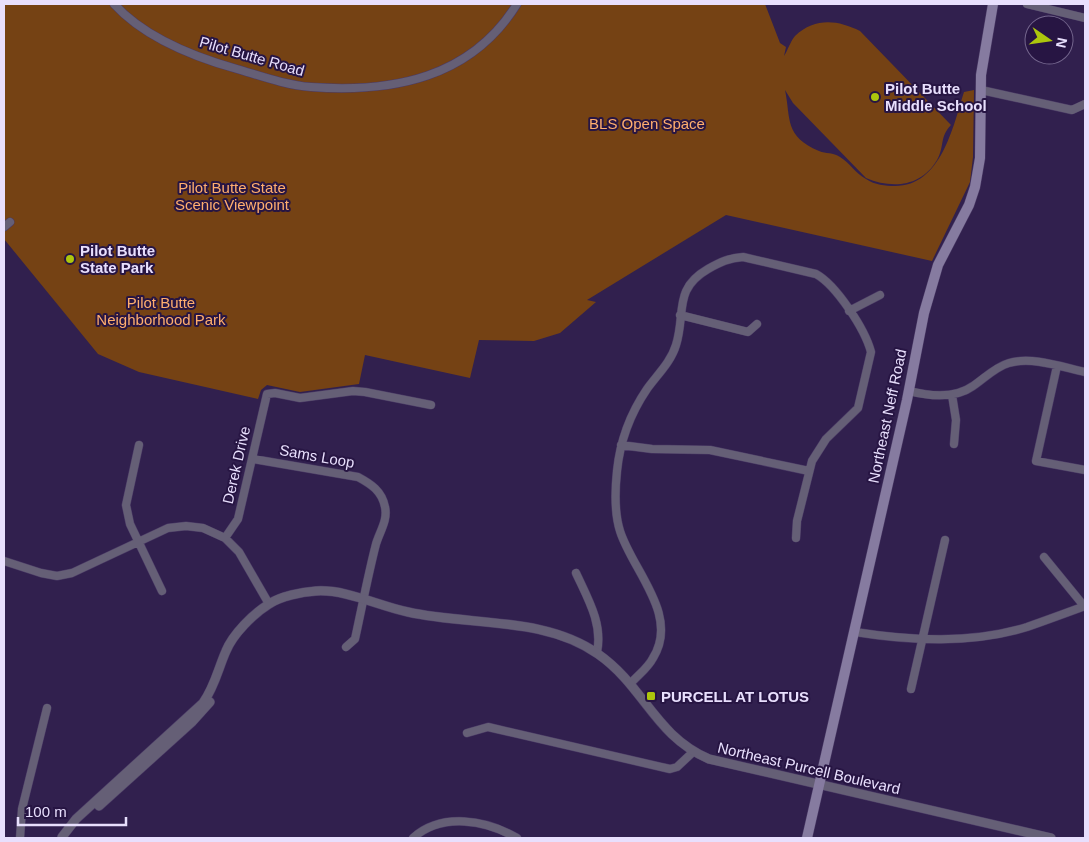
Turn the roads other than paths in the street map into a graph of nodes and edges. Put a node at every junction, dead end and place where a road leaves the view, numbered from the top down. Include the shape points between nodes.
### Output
1 (114, 4) edge
2 (517, 4) edge
3 (993, 4) edge
4 (1026, 4) edge
5 (1085, 18) edge
6 (981, 90) junction
7 (1085, 104) edge
8 (880, 295) dead end
9 (850, 311) junction
10 (680, 315) junction
11 (757, 324) dead end
12 (1057, 366) junction
13 (1085, 372) edge
14 (909, 391) junction
15 (952, 395) junction
16 (431, 405) dead end
17 (954, 444) dead end
18 (139, 445) dead end
19 (621, 445) junction
20 (253, 459) junction
21 (1085, 470) edge
22 (809, 471) junction
23 (225, 538) junction
24 (796, 538) dead end
25 (945, 540) dead end
26 (139, 542) junction
27 (1044, 556) dead end
28 (4, 561) edge
29 (576, 573) dead end
30 (162, 591) dead end
31 (364, 600) junction
32 (269, 604) junction
33 (1085, 606) edge
34 (855, 632) junction
35 (922, 640) junction
36 (346, 647) dead end
37 (596, 652) junction
38 (631, 684) junction
39 (911, 689) dead end
40 (47, 708) dead end
41 (467, 733) dead end
42 (693, 752) junction
43 (820, 784) junction
44 (20, 838) edge
45 (61, 838) edge
46 (412, 838) edge
47 (517, 838) edge
48 (808, 838) edge
49 (1051, 838) edge

1 - 2 street, Pilot Butte Road via 150,33 186,50 285,83 311,87 371,87 404,83 436,74 465,60 485,44 506,22
3 - 6 main road, Northeast Neff Road via 984,48
4 - 5 street
6 - 7 street via 1072,110
6 - 14 main road, Northeast Neff Road via 980,158 975,187 930,287
8 - 9 street
9 - 10 street via 825,279 816,274 743,257 722,261 699,274 685,291
9 - 22 street via 871,352 858,408 818,450
10 - 11 street via 748,332
10 - 19 street via 674,353 640,401 626,427
12 - 13 street
12 - 15 street via 1024,360 1010,363 971,388
12 - 21 street via 1036,461
14 - 15 street
14 - 34 main road, Northeast Neff Road
15 - 17 street via 956,420
16 - 20 street, Derek Drive via 365,392 300,398 266,394
18 - 26 street via 126,505 130,524
19 - 22 street via 710,450
19 - 38 street via 615,503 620,532 656,602 660,624 658,650
20 - 23 street, Derek Drive via 238,519
20 - 31 street, Sams Loop via 358,477 373,484 382,496 385,522 377,542
22 - 24 street
23 - 26 street via 203,528 186,526 168,528
23 - 32 street via 239,552
25 - 35 street
26 - 28 street via 72,573 57,576
26 - 30 street
27 - 33 street
29 - 37 street via 594,612 599,642
31 - 32 street, Northeast Purcell Boulevard via 317,591
31 - 36 street, Sams Loop via 355,639
31 - 37 street, Northeast Purcell Boulevard via 410,612 553,633
32 - 45 street, Northeast Purcell Boulevard via 244,625 226,649 216,682 203,703 76,819
33 - 35 street via 1026,627 964,639
34 - 35 street
34 - 43 main road, Northeast Neff Road
35 - 39 street
37 - 38 street, Northeast Purcell Boulevard
38 - 42 street, Northeast Purcell Boulevard via 670,735
40 - 44 street via 22,809
41 - 42 street via 488,727 639,760 661,768 677,767
42 - 43 street, Northeast Purcell Boulevard via 727,764
43 - 48 main road, Northeast Neff Road
43 - 49 street, Northeast Purcell Boulevard
46 - 47 street via 442,824 468,821 494,826

